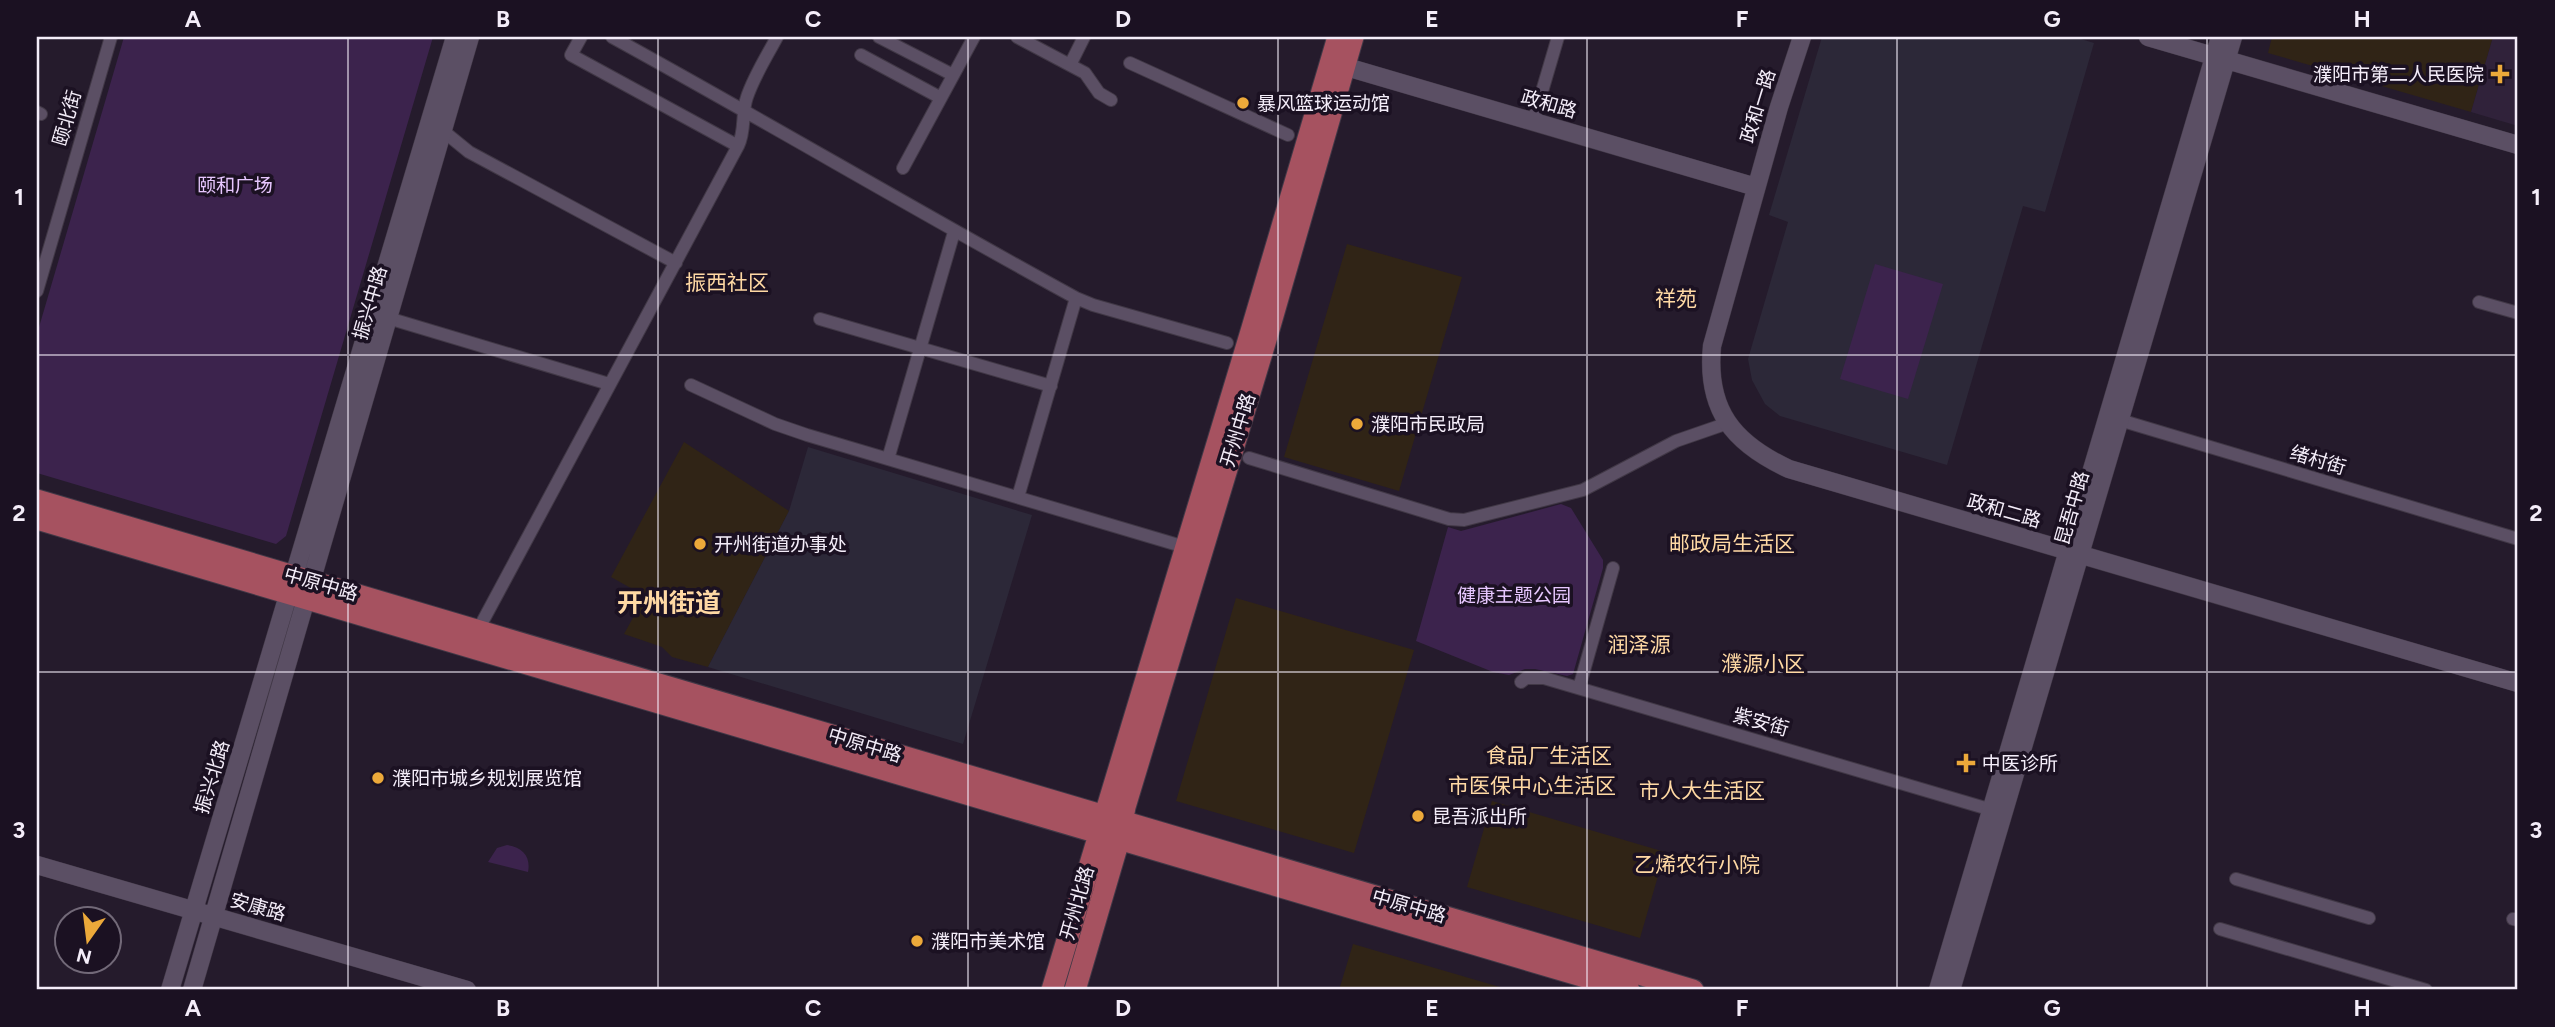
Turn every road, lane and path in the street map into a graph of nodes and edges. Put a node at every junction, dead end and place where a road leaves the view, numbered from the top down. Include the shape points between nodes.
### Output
1 (111, 37) edge
2 (455, 37) edge
3 (470, 37) edge
4 (581, 37) edge
5 (612, 37) edge
6 (777, 37) edge
7 (879, 37) edge
8 (974, 37) edge
9 (1017, 37) edge
10 (1084, 37) edge
11 (1338, 37) edge
12 (1353, 37) edge
13 (1559, 37) edge
14 (1802, 37) edge
15 (2148, 37) edge
16 (2220, 37) edge
17 (2233, 37) edge
18 (861, 55) dead end
19 (2220, 58) junction
20 (1130, 63) dead end
21 (1337, 64) junction
22 (1070, 65) junction
23 (953, 75) junction
24 (941, 97) junction
25 (1111, 100) dead end
26 (744, 110) junction
27 (1533, 122) junction
28 (442, 130) junction
29 (1288, 135) dead end
30 (2518, 145) edge
31 (738, 146) junction
32 (902, 168) dead end
33 (1756, 187) junction
34 (954, 232) junction
35 (676, 263) junction
36 (37, 291) edge
37 (1076, 298) junction
38 (2479, 302) dead end
39 (2518, 313) edge
40 (388, 318) junction
41 (820, 319) dead end
42 (1227, 343) dead end
43 (920, 349) junction
44 (609, 384) junction
45 (691, 385) dead end
46 (1051, 386) junction
47 (2114, 419) junction
48 (1728, 423) junction
49 (1249, 458) dead end
50 (888, 459) junction
51 (1018, 497) junction
52 (37, 500) edge
53 (37, 519) edge
54 (2518, 538) edge
55 (1185, 547) junction
56 (2074, 553) junction
57 (1613, 568) dead end
58 (300, 587) junction
59 (478, 630) junction
60 (1521, 682) dead end
61 (2518, 683) edge
62 (1579, 688) junction
63 (1992, 810) junction
64 (1111, 828) junction
65 (37, 865) edge
66 (2236, 879) dead end
67 (193, 910) junction
68 (214, 916) junction
69 (2369, 918) dead end
70 (2220, 929) dead end
71 (170, 990) edge
72 (192, 990) edge
73 (467, 990) edge
74 (1052, 990) edge
75 (1075, 990) edge
76 (1629, 990) edge
77 (1693, 990) edge
78 (1938, 990) edge
79 (1951, 990) edge
80 (2426, 990) edge

1 - 36 street, 颐北街
2 - 58 street, 振兴中路
3 - 28 street, 振兴中路
4 - 31 street via 571,55
5 - 26 street
6 - 26 street
7 - 23 street
8 - 23 street
9 - 22 street
10 - 22 street
11 - 21 main road, 开州中路
12 - 21 main road, 开州中路
13 - 27 street
14 - 33 street, 政和一路
15 - 19 street
16 - 19 street, 昆吾中路
17 - 19 street, 昆吾中路
18 - 24 street
19 - 30 street
19 - 47 street, 昆吾中路
20 - 29 street
21 - 27 street, 政和路
21 - 55 main road, 开州中路
21 - 64 main road, 开州中路 via 1268,333 1125,807
22 - 25 street via 1085,73 1099,93
23 - 24 street
24 - 32 street
26 - 31 street
26 - 34 street
27 - 33 street, 政和路
28 - 35 street via 469,152
28 - 40 street, 振兴中路
31 - 35 street
33 - 48 street, 政和二路 via 1712,346 1712,380
34 - 37 street
34 - 43 street
35 - 44 street
37 - 42 street
37 - 46 street
38 - 39 street
40 - 44 street
40 - 58 street, 振兴中路
41 - 43 street
43 - 46 street
43 - 50 street
44 - 59 street
45 - 50 street via 775,424
46 - 51 street
47 - 54 street, 绪村街
47 - 56 street, 昆吾中路
48 - 49 street via 1675,441 1583,490 1464,520
48 - 56 street, 政和二路 via 1747,446 1789,469
50 - 51 street
51 - 55 street
52 - 58 main road, 中原中路
53 - 58 main road, 中原中路
55 - 64 main road, 开州中路
56 - 61 street, 政和二路
56 - 63 street, 昆吾中路
56 - 79 street, 昆吾中路
57 - 62 street
58 - 59 main road, 中原中路
58 - 64 main road, 中原中路
58 - 67 street, 振兴北路
58 - 68 street
59 - 64 main road, 中原中路
60 - 62 street, 紫安街 via 1544,678
62 - 63 street, 紫安街
63 - 78 street, 昆吾中路
64 - 74 main road, 开州北路
64 - 75 main road, 开州北路
64 - 76 main road, 中原中路
64 - 77 main road, 中原中路
65 - 67 street, 安康路
66 - 69 street
67 - 68 street, 安康路
67 - 71 street, 振兴北路
68 - 72 street
68 - 73 street, 安康路
70 - 80 street

